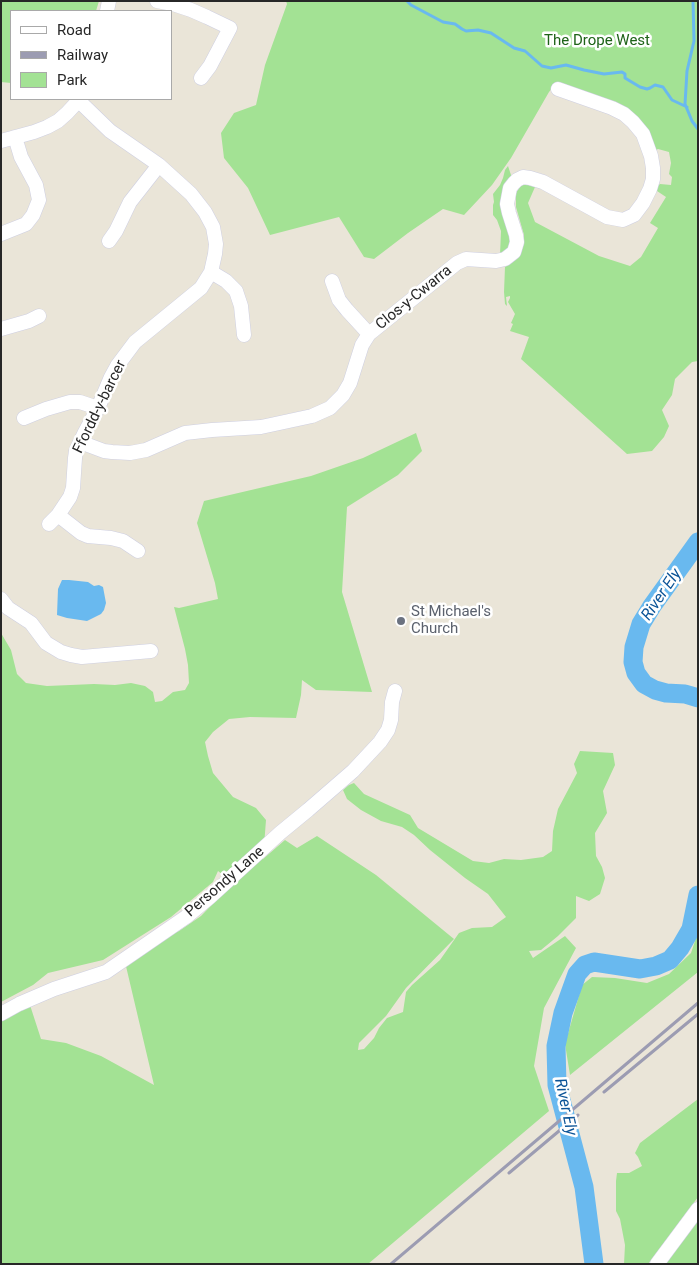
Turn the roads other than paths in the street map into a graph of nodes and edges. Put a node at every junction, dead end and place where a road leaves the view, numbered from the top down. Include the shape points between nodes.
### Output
1 (157, 1) edge
2 (201, 78) dead end
3 (558, 88) dead end
4 (80, 100) edge
5 (15, 138) junction
6 (1, 141) edge
7 (159, 165) junction
8 (1, 234) edge
9 (109, 242) dead end
10 (211, 272) junction
11 (332, 281) dead end
12 (39, 316) dead end
13 (1, 329) edge
14 (369, 334) junction
15 (244, 335) dead end
16 (98, 408) junction
17 (24, 418) dead end
18 (80, 442) junction
19 (138, 551) dead end
20 (1, 600) edge
21 (151, 651) dead end
22 (395, 691) dead end
23 (1, 1014) edge
24 (698, 1209) edge
25 (657, 1264) edge

1 - 2 street via 191,10 230,28
3 - 14 street, Clos-y-Cwarra via 624,114 643,134 651,156 653,179 634,215 623,220 607,218 542,182 523,177 514,183 508,195 508,212 517,242 514,252 505,259 466,259 457,263
4 - 5 street via 58,121
4 - 7 street via 110,131
5 - 6 street
5 - 8 street via 36,185 38,200 26,224
7 - 9 street via 130,202
7 - 10 street via 191,194 210,220 216,244
10 - 15 street via 236,291
10 - 16 street, Ffordd-y-barcer via 197,292 146,332 127,352
11 - 14 street, Clos-y-Cwarra via 334,302 347,310
12 - 13 street
14 - 18 street, Clos-y-Cwarra via 347,389 330,408 312,416 261,426 193,431 130,454
16 - 17 street via 70,402
16 - 18 street, Ffordd-y-barcer
18 - 19 street, Ffordd-y-barcer via 70,497 53,520 88,536 124,541
20 - 21 street via 31,623 46,643 61,652 82,657
22 - 23 street, Persondy Lane via 391,720 380,742 352,771 186,917 106,972 54,989
24 - 25 street

